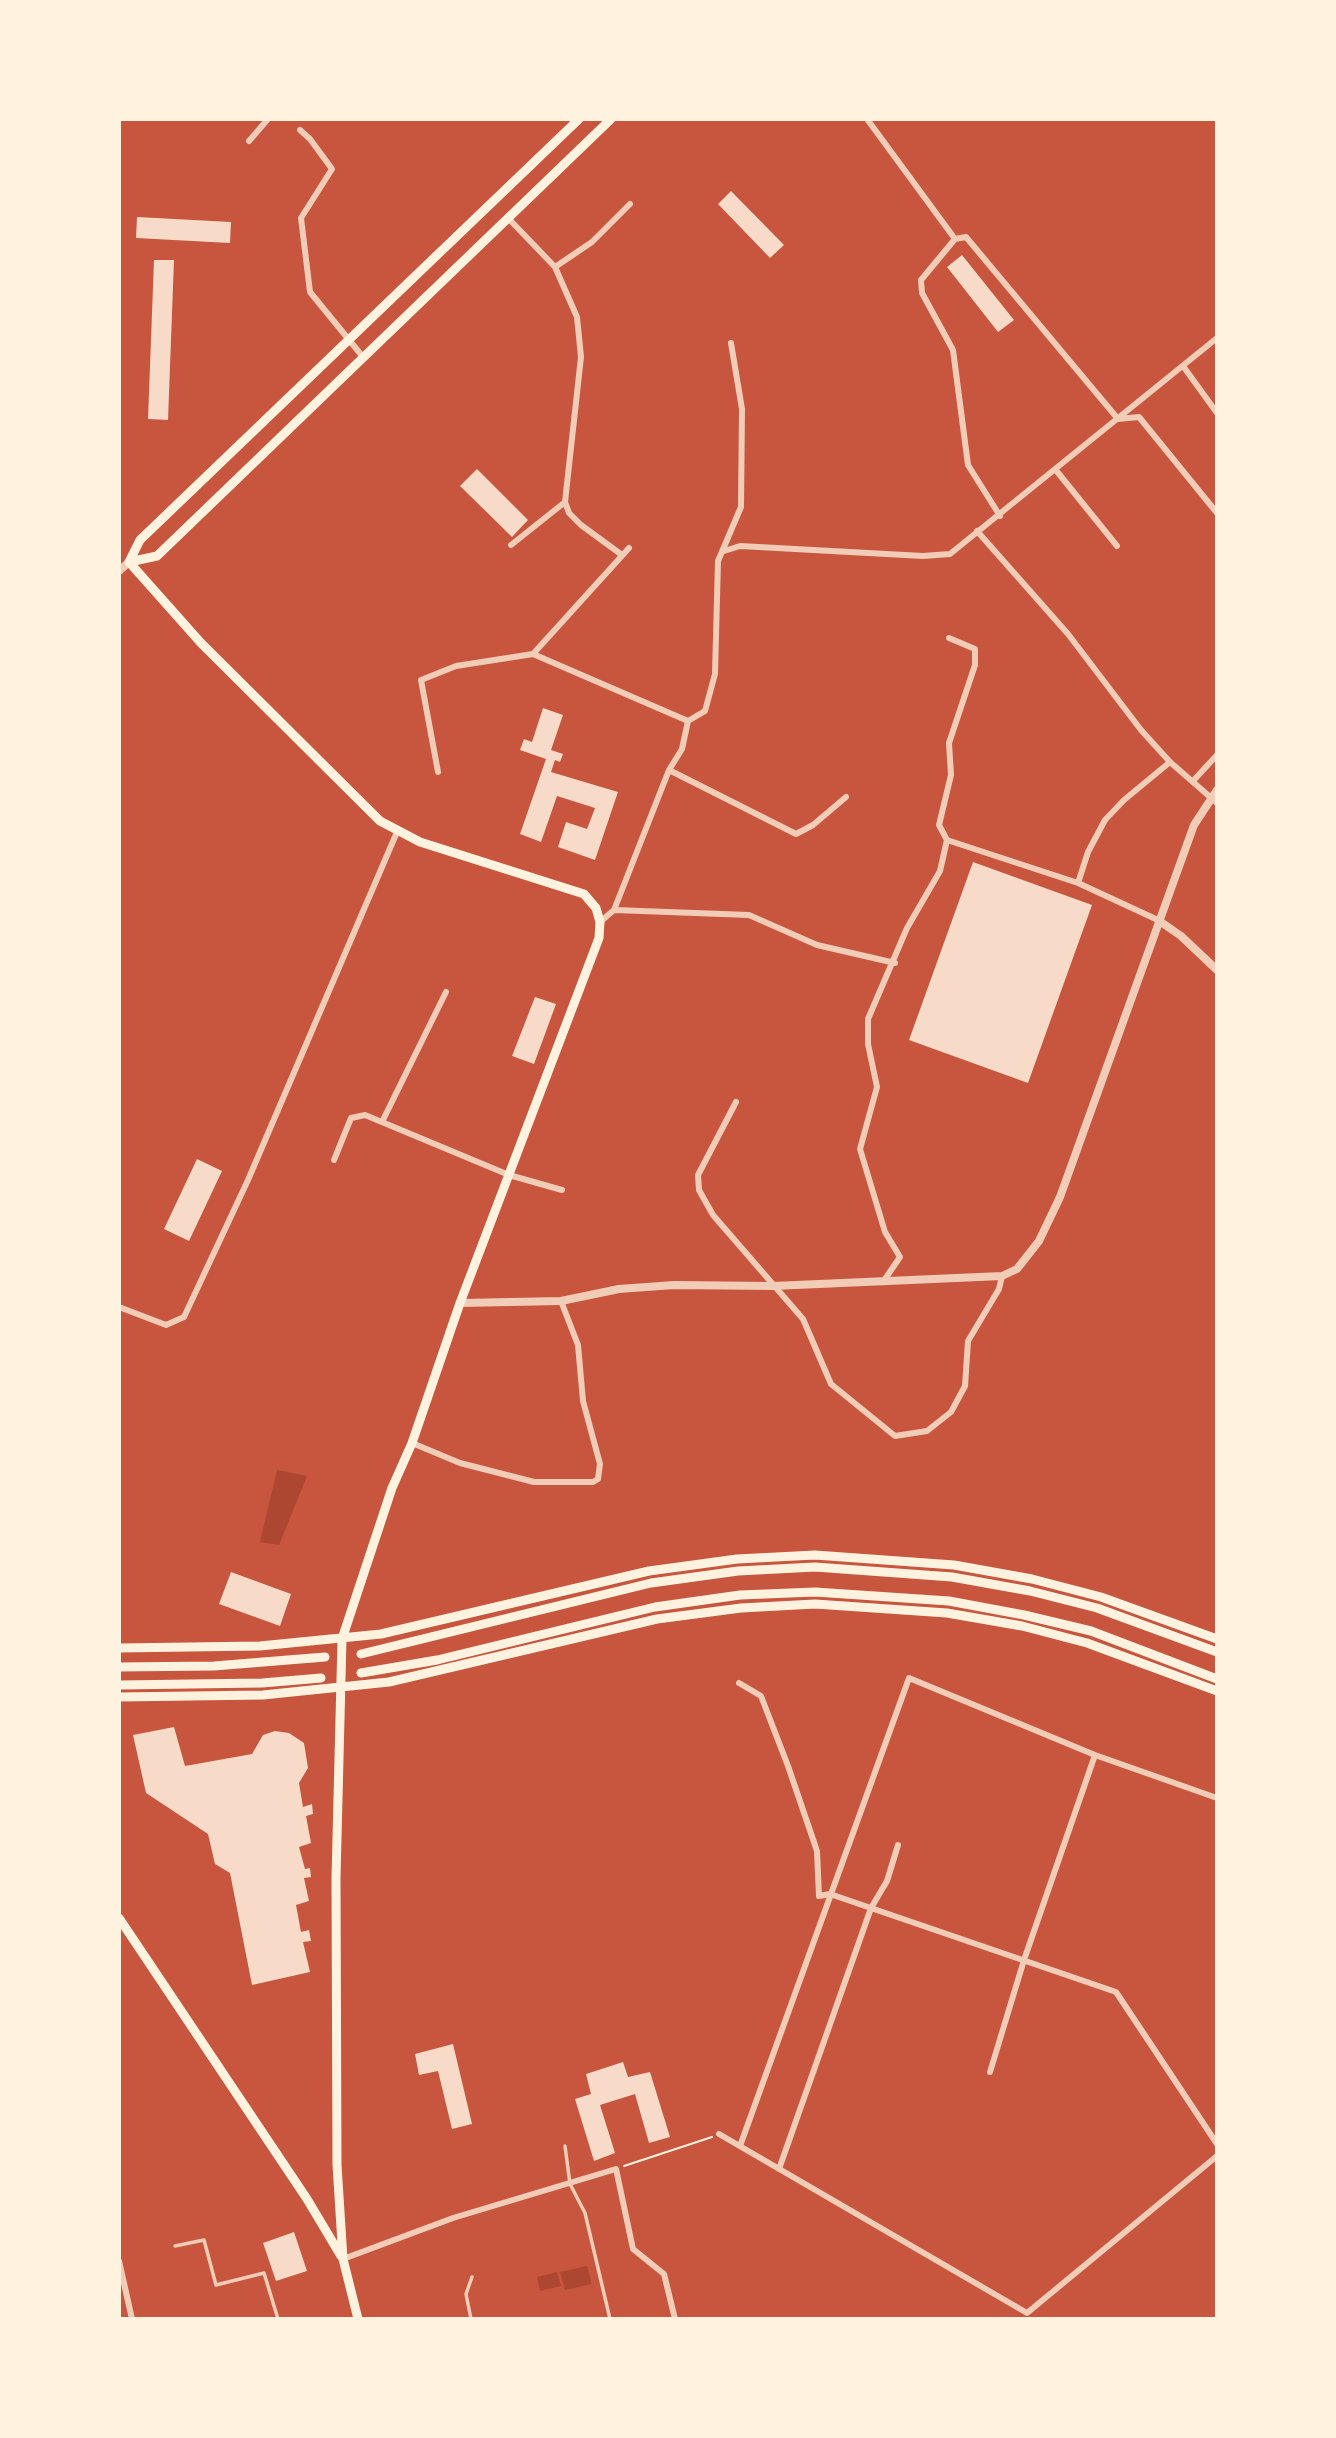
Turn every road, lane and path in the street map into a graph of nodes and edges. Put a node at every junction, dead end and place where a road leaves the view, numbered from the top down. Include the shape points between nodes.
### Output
1 (268, 119) edge
2 (579, 119) edge
3 (611, 119) edge
4 (867, 119) edge
5 (300, 130) dead end
6 (249, 141) dead end
7 (630, 204) dead end
8 (508, 218) junction
9 (956, 239) junction
10 (555, 267) junction
11 (1217, 338) edge
12 (347, 342) junction
13 (731, 343) dead end
14 (363, 358) junction
15 (1183, 366) junction
16 (1217, 413) edge
17 (1118, 419) junction
18 (1055, 469) junction
19 (565, 502) junction
20 (1217, 513) edge
21 (1000, 516) junction
22 (977, 531) junction
23 (511, 545) dead end
24 (1117, 546) dead end
25 (629, 548) dead end
26 (724, 551) junction
27 (622, 555) junction
28 (124, 562) edge
29 (119, 571) edge
30 (949, 638) dead end
31 (533, 654) junction
32 (688, 721) junction
33 (1217, 755) edge
34 (1170, 762) junction
35 (668, 770) junction
36 (438, 772) dead end
37 (1193, 781) junction
38 (1215, 796) edge
39 (846, 797) dead end
40 (397, 832) junction
41 (947, 840) junction
42 (1078, 883) junction
43 (614, 910) junction
44 (1158, 920) junction
45 (600, 922) junction
46 (895, 963) junction
47 (1217, 970) edge
48 (446, 992) dead end
49 (736, 1102) dead end
50 (382, 1122) junction
51 (334, 1160) dead end
52 (509, 1175) junction
53 (562, 1190) dead end
54 (1002, 1276) junction
55 (883, 1282) junction
56 (773, 1286) junction
57 (561, 1301) junction
58 (460, 1303) junction
59 (119, 1307) edge
60 (412, 1443) junction
61 (342, 1639) junction
62 (1217, 1639) edge
63 (119, 1648) edge
64 (1217, 1652) edge
65 (360, 1654) dead end
66 (325, 1657) dead end
67 (119, 1667) edge
68 (360, 1673) dead end
69 (321, 1678) dead end
70 (1217, 1679) edge
71 (739, 1684) dead end
72 (119, 1685) edge
73 (339, 1688) junction
74 (1217, 1691) edge
75 (119, 1697) edge
76 (1095, 1755) junction
77 (1217, 1798) edge
78 (898, 1845) dead end
79 (830, 1894) junction
80 (871, 1908) junction
81 (119, 1918) edge
82 (1024, 1960) junction
83 (990, 2071) dead end
84 (719, 2134) joint
85 (1217, 2144) edge
86 (565, 2146) dead end
87 (740, 2146) junction
88 (1217, 2156) edge
89 (616, 2169) junction
90 (779, 2169) junction
91 (570, 2184) junction
92 (175, 2246) dead end
93 (343, 2259) junction
94 (119, 2261) edge
95 (472, 2277) dead end
96 (132, 2319) edge
97 (278, 2319) edge
98 (358, 2319) edge
99 (471, 2319) edge
100 (610, 2319) edge
101 (675, 2319) edge

1 - 6 street
2 - 12 main road
3 - 8 main road
4 - 9 street
5 - 12 street via 332,169 301,218 310,292
7 - 10 street via 592,242
8 - 10 street
8 - 14 main road
9 - 17 street via 966,237
9 - 21 street via 921,280 922,293 953,350 968,465
10 - 19 street via 577,317 581,357
11 - 15 street
12 - 14 street
12 - 28 main road via 140,540
13 - 26 street via 743,409 741,507
14 - 28 main road via 157,555
15 - 16 street
15 - 17 street
17 - 18 street
17 - 20 street via 1139,417
18 - 21 street
18 - 24 street
19 - 23 street
19 - 27 street via 569,513
21 - 22 street
22 - 26 street via 950,554 740,546
22 - 34 street via 1068,634
25 - 27 street
26 - 32 street via 718,561 715,674 705,710
27 - 31 street
28 - 29 street
28 - 40 main road via 380,821
30 - 41 street via 975,649 975,665 949,743 951,775 939,825
31 - 32 street
31 - 36 street via 456,666 421,680
32 - 35 street via 682,749
33 - 37 street
34 - 37 street
34 - 42 street via 1105,820 1087,852
35 - 39 street via 796,834
35 - 43 street
37 - 38 street
38 - 44 street via 1194,825
40 - 45 main road via 584,894
40 - 59 street via 253,1169 184,1317 166,1325
41 - 42 street
41 - 46 street via 940,871 907,928
42 - 44 street
43 - 45 street
43 - 46 street via 748,915 817,945
44 - 47 street
44 - 54 street via 1060,1197 1028,1257
45 - 52 main road via 600,938
46 - 55 street via 868,1018 867,1044 877,1087 860,1149 885,1232 900,1257
48 - 50 street
49 - 56 street via 696,1182 713,1215
50 - 51 street via 354,1115
50 - 52 street
52 - 53 street
52 - 58 main road
54 - 55 street
54 - 56 street via 995,1297 968,1341 965,1386 951,1412 935,1427 895,1436 831,1384 803,1319
55 - 56 street
56 - 57 street via 633,1288
57 - 58 street
57 - 60 street via 578,1345 583,1401 600,1464 598,1479 534,1482 460,1463
58 - 60 main road
60 - 61 main road
61 - 62 main road via 429,1624 649,1571 737,1559 815,1555 954,1565 1032,1579 1101,1597
61 - 63 main road via 260,1646
61 - 73 main road
64 - 65 main road via 1097,1608 1030,1591 952,1577 815,1567 651,1583
66 - 67 main road via 214,1666
68 - 70 main road via 437,1660 655,1607 740,1595 815,1592 937,1600 1024,1615 1091,1632
69 - 72 main road
71 - 79 street via 761,1696 817,1851 819,1896
73 - 74 main road via 440,1671 657,1619 815,1604 935,1612 1022,1626 1087,1643
73 - 75 main road via 263,1695
73 - 93 main road via 335,2044
76 - 77 street
76 - 79 street via 909,1678
76 - 82 street
78 - 80 street via 887,1881
79 - 80 street
79 - 87 street
80 - 82 street
80 - 90 street
81 - 93 main road
82 - 83 street
82 - 85 street via 1116,1992
84 - 87 street
84 - 89 path
86 - 91 lane
87 - 90 street
88 - 90 street via 1027,2313
89 - 91 street
89 - 101 street via 633,2249 664,2274
91 - 93 street via 453,2218
91 - 100 lane via 585,2213
92 - 97 lane via 204,2240 216,2285 264,2273
93 - 98 main road
94 - 96 street
95 - 99 lane via 466,2294

